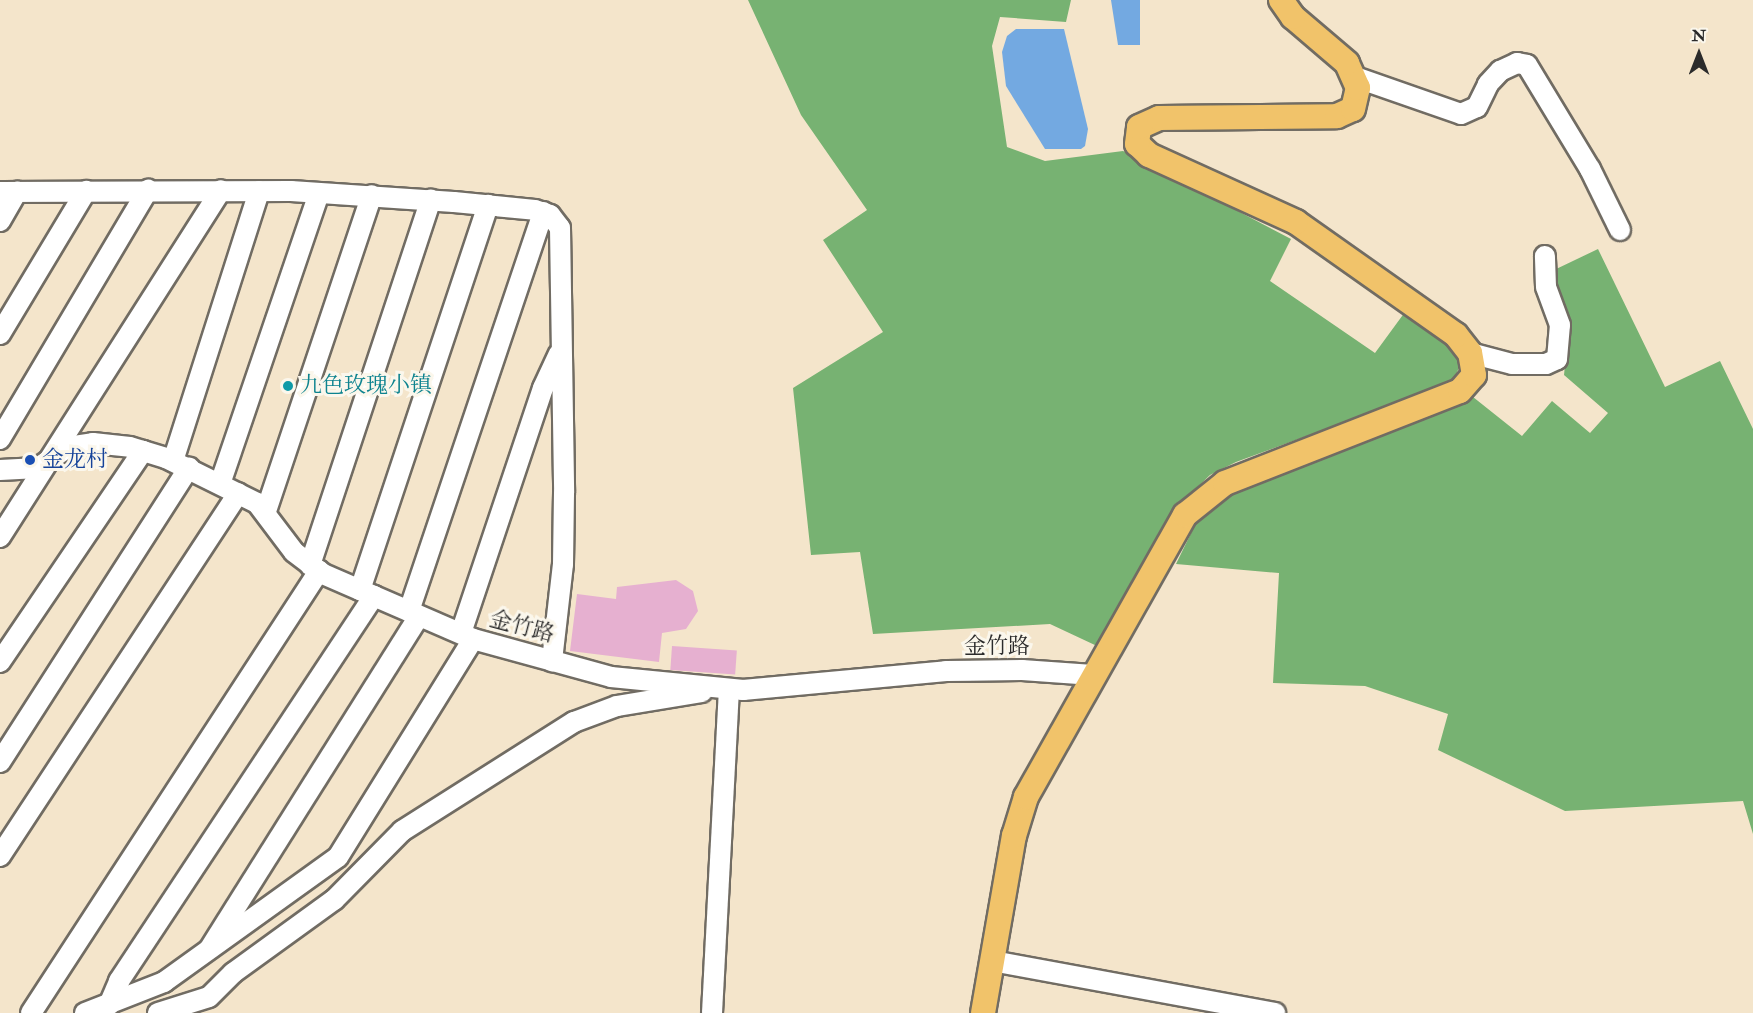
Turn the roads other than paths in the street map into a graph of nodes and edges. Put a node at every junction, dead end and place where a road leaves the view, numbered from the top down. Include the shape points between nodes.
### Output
1 (1281, 0) edge
2 (1355, 77) junction
3 (148, 190) junction
4 (221, 190) junction
5 (86, 191) junction
6 (259, 191) junction
7 (9, 192) edge
8 (319, 193) junction
9 (372, 195) junction
10 (431, 200) junction
11 (488, 205) junction
12 (543, 212) junction
13 (0, 221) edge
14 (1620, 230) dead end
15 (1545, 256) dead end
16 (0, 334) edge
17 (562, 349) junction
18 (1470, 353) junction
19 (0, 439) edge
20 (142, 450) junction
21 (48, 462) junction
22 (181, 464) junction
23 (0, 470) edge
24 (229, 489) junction
25 (266, 512) junction
26 (0, 537) edge
27 (314, 568) junction
28 (367, 593) junction
29 (414, 613) junction
30 (467, 636) junction
31 (552, 661) junction
32 (0, 662) edge
33 (1093, 675) junction
34 (724, 688) junction
35 (0, 762) edge
36 (0, 856) edge
37 (209, 950) junction
38 (992, 961) junction
39 (109, 1005) junction
40 (31, 1013) edge
41 (85, 1013) edge
42 (158, 1013) edge
43 (712, 1013) edge
44 (983, 1013) edge
45 (1275, 1013) edge

1 - 2 main road via 1293,17 1347,63
2 - 14 street via 1461,114 1477,107 1488,84 1500,71 1516,63 1527,65 1590,169
2 - 18 main road via 1356,105 1343,115 1159,117 1139,127 1137,144 1149,155 1296,222 1456,335
3 - 4 street
3 - 5 street
3 - 19 street
4 - 6 street
4 - 21 street
5 - 7 street
5 - 16 street
6 - 8 street
6 - 22 street
7 - 13 street
8 - 9 street
8 - 24 street
9 - 10 street
9 - 25 street
10 - 11 street
10 - 27 street
11 - 12 street
11 - 28 street
12 - 17 street via 560,228
12 - 29 street
15 - 18 street via 1546,287 1560,325 1557,359 1546,364 1512,364
17 - 30 street via 543,388
17 - 31 street via 564,528
18 - 33 main road via 1474,375 1460,391 1225,483 1193,506
20 - 21 street, 金竹路 via 105,443 80,444 68,447
20 - 22 street, 金竹路
20 - 32 street
21 - 23 street, 金竹路 via 26,471
21 - 26 street
22 - 24 street, 金竹路
22 - 35 street
24 - 25 street, 金竹路
24 - 36 street
25 - 27 street, 金竹路 via 294,552
27 - 28 street, 金竹路
27 - 40 street
28 - 29 street, 金竹路
28 - 39 street via 119,981
29 - 30 street, 金竹路
29 - 37 street
30 - 31 street, 金竹路
30 - 37 street via 338,857
31 - 34 street, 金竹路 via 611,677
33 - 34 street, 金竹路 via 976,670
33 - 38 main road via 1036,776 1019,816
34 - 42 street via 684,698 616,706 574,722 402,831 334,900 233,973 209,997
34 - 43 street
37 - 39 street via 164,982
38 - 44 main road
38 - 45 street
39 - 41 street

